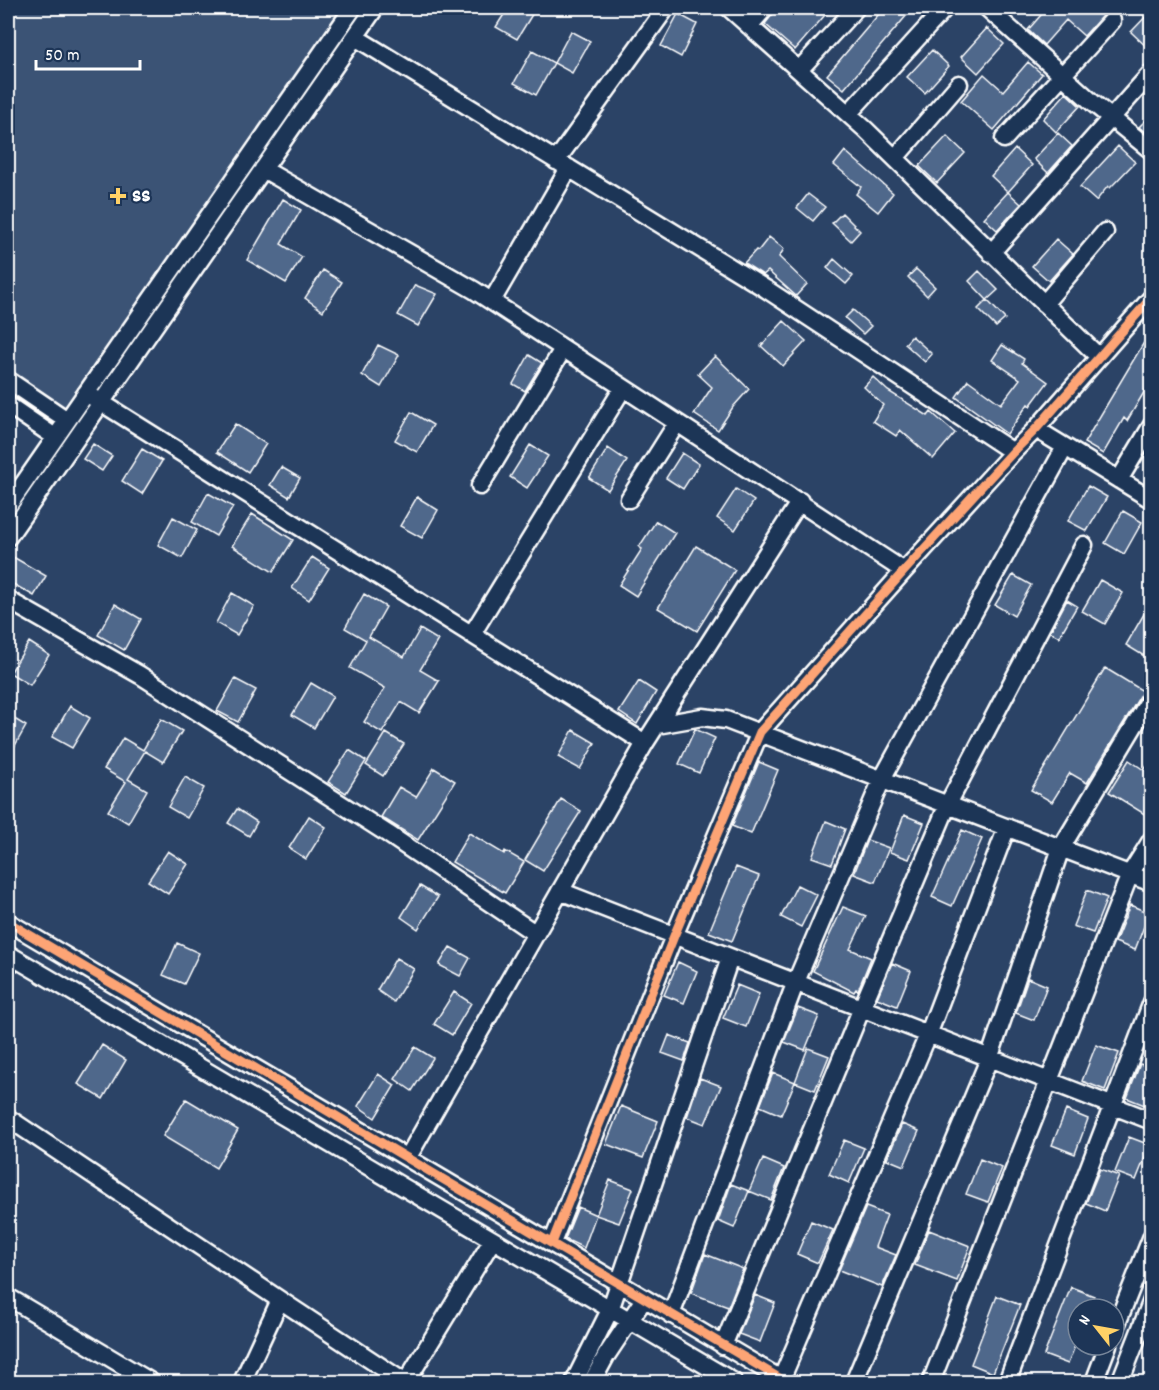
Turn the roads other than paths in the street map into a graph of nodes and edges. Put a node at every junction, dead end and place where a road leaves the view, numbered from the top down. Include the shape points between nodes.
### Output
1 (353, 8) edge
2 (375, 8) edge
3 (666, 8) edge
4 (729, 8) edge
5 (765, 8) edge
6 (856, 8) edge
7 (945, 8) edge
8 (987, 8) edge
9 (1112, 21) dead end
10 (749, 26) junction
11 (355, 37) junction
12 (799, 70) junction
13 (1152, 72) edge
14 (1063, 76) junction
15 (959, 84) dead end
16 (848, 114) junction
17 (1111, 118) junction
18 (1004, 139) dead end
19 (1152, 151) edge
20 (895, 158) junction
21 (563, 164) junction
22 (263, 170) junction
23 (1105, 232) dead end
24 (991, 253) junction
25 (1152, 297) edge
26 (492, 302) junction
27 (1044, 304) junction
28 (563, 349) junction
29 (1099, 357) junction
30 (8, 380) edge
31 (623, 388) junction
32 (86, 393) junction
33 (102, 404) junction
34 (8, 405) edge
35 (67, 420) junction
36 (677, 423) junction
37 (1152, 425) edge
38 (1036, 429) junction
39 (56, 437) junction
40 (1065, 447) junction
41 (1013, 452) junction
42 (1119, 480) junction
43 (480, 486) dead end
44 (629, 499) dead end
45 (1152, 500) edge
46 (800, 501) junction
47 (8, 506) edge
48 (8, 537) edge
49 (1084, 545) dead end
50 (904, 571) junction
51 (8, 600) edge
52 (472, 634) junction
53 (1152, 696) edge
54 (657, 725) junction
55 (760, 732) junction
56 (645, 743) junction
57 (882, 779) junction
58 (948, 804) junction
59 (1007, 827) junction
60 (1152, 839) edge
61 (1061, 848) junction
62 (1130, 874) junction
63 (1152, 883) edge
64 (560, 891) junction
65 (8, 922) edge
66 (536, 934) junction
67 (674, 936) junction
68 (8, 954) edge
69 (730, 958) junction
70 (795, 984) junction
71 (1152, 1002) edge
72 (861, 1010) junction
73 (928, 1035) junction
74 (989, 1059) junction
75 (1049, 1080) junction
76 (1113, 1106) junction
77 (8, 1118) edge
78 (1152, 1121) edge
79 (408, 1157) junction
80 (1152, 1236) edge
81 (492, 1241) junction
82 (552, 1243) junction
83 (619, 1284) junction
84 (8, 1298) edge
85 (644, 1299) junction
86 (280, 1300) junction
87 (1152, 1300) edge
88 (1126, 1301) edge
89 (610, 1310) junction
90 (671, 1315) junction
91 (629, 1321) junction
92 (723, 1346) junction
93 (1104, 1357) edge
94 (783, 1381) edge
95 (151, 1383) edge
96 (242, 1383) edge
97 (405, 1383) edge
98 (574, 1383) edge
99 (592, 1383) edge
100 (734, 1383) edge
101 (854, 1383) edge
102 (931, 1383) edge
103 (1007, 1383) edge
104 (1094, 1383) edge
105 (1120, 1383) edge

1 - 32 street
2 - 11 street
3 - 21 street
4 - 10 street
5 - 10 street
6 - 12 street
7 - 16 street
8 - 14 street
9 - 14 street
10 - 12 street
11 - 21 street
11 - 22 street
12 - 16 street
13 - 17 street
14 - 17 street
14 - 18 street
15 - 20 street
16 - 20 street
17 - 19 street
17 - 24 street
20 - 24 street
21 - 26 street
21 - 41 street via 766,289
22 - 26 street
22 - 33 street
23 - 27 street
24 - 27 street
25 - 29 street
26 - 28 street
27 - 29 street
28 - 31 street
28 - 43 street
29 - 38 street
30 - 35 street
31 - 36 street
31 - 52 street
32 - 33 street
32 - 35 street
33 - 48 street
33 - 52 street
34 - 39 street
35 - 39 street
36 - 44 street
36 - 46 street
37 - 42 street
38 - 40 street
38 - 41 street
39 - 47 street
40 - 42 street
40 - 57 street
41 - 50 street
42 - 45 street
46 - 50 street
46 - 54 street
49 - 58 street
50 - 55 street
51 - 66 street via 140,675
52 - 56 street
53 - 61 street
54 - 55 street via 702,717 726,720
54 - 56 street
55 - 57 street
55 - 67 street
56 - 64 street
57 - 58 street
57 - 70 street
58 - 59 street
58 - 72 street
59 - 61 street
59 - 73 street
60 - 62 street
61 - 62 street
61 - 74 street
62 - 63 street
62 - 75 street
64 - 66 street
64 - 67 street
65 - 79 street
66 - 79 street
67 - 69 street
67 - 82 street
68 - 81 street
69 - 70 street
69 - 83 street
70 - 72 street
70 - 90 street
71 - 76 street
72 - 73 street
72 - 92 street
73 - 74 street
73 - 94 street
74 - 75 street
74 - 101 street
75 - 76 street
75 - 102 street
76 - 78 street
76 - 103 street
77 - 86 street
79 - 82 street
80 - 88 street
81 - 89 street
81 - 97 street
82 - 83 street
83 - 85 street
83 - 89 street
84 - 95 street
85 - 90 street
85 - 91 street
86 - 96 street
86 - 97 street
87 - 105 street
89 - 91 street
89 - 98 street
90 - 92 street
91 - 99 street
91 - 100 street
92 - 94 street
93 - 104 street

